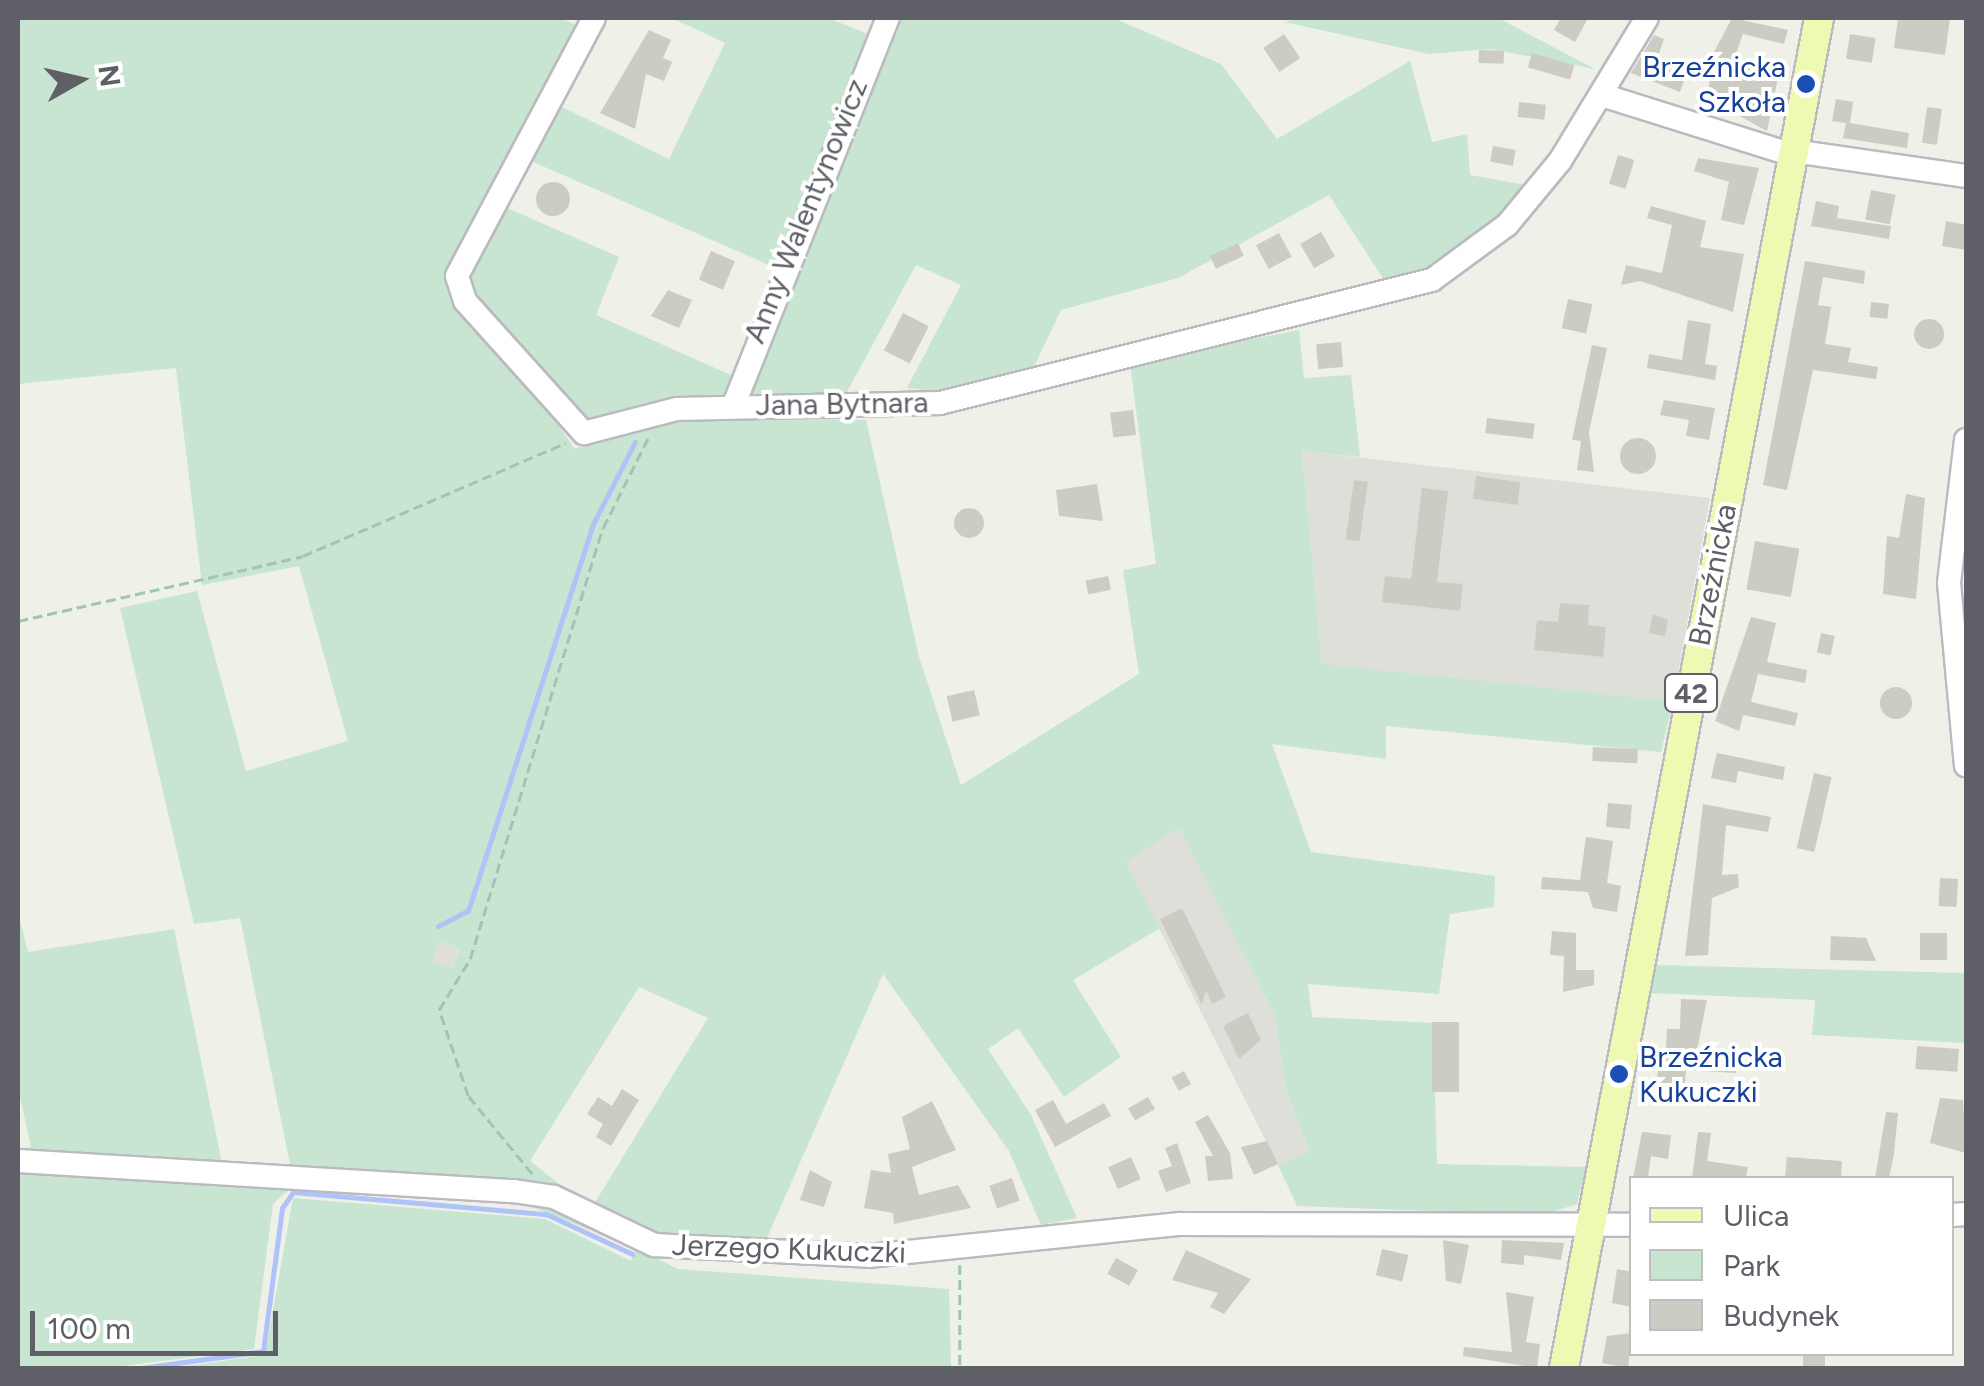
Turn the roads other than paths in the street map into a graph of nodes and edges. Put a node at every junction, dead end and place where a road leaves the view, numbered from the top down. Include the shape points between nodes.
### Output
1 (594, 18) edge
2 (888, 18) edge
3 (1647, 18) edge
4 (1819, 18) edge
5 (1605, 96) junction
6 (1793, 153) junction
7 (1966, 176) edge
8 (732, 407) junction
9 (1966, 440) edge
10 (1966, 765) edge
11 (18, 1161) edge
12 (1591, 1223) junction
13 (1629, 1225) edge
14 (1564, 1368) edge

1 - 8 street, Jana Bytnara via 457,276 465,301 584,433 659,410
2 - 8 street, Anny Walentynowicz
3 - 5 street, Jana Bytnara
4 - 6 main road, Brzeźnicka / 42
5 - 6 street
5 - 8 street, Jana Bytnara via 1507,226 1432,280 940,403
6 - 7 street
6 - 12 main road, Brzeźnicka / 42
9 - 10 street via 1949,583
11 - 12 street, Jerzego Kukuczki via 554,1197 654,1245 868,1256 1180,1224
12 - 13 street, Jerzego Kukuczki
12 - 14 main road, Brzeźnicka / 42

